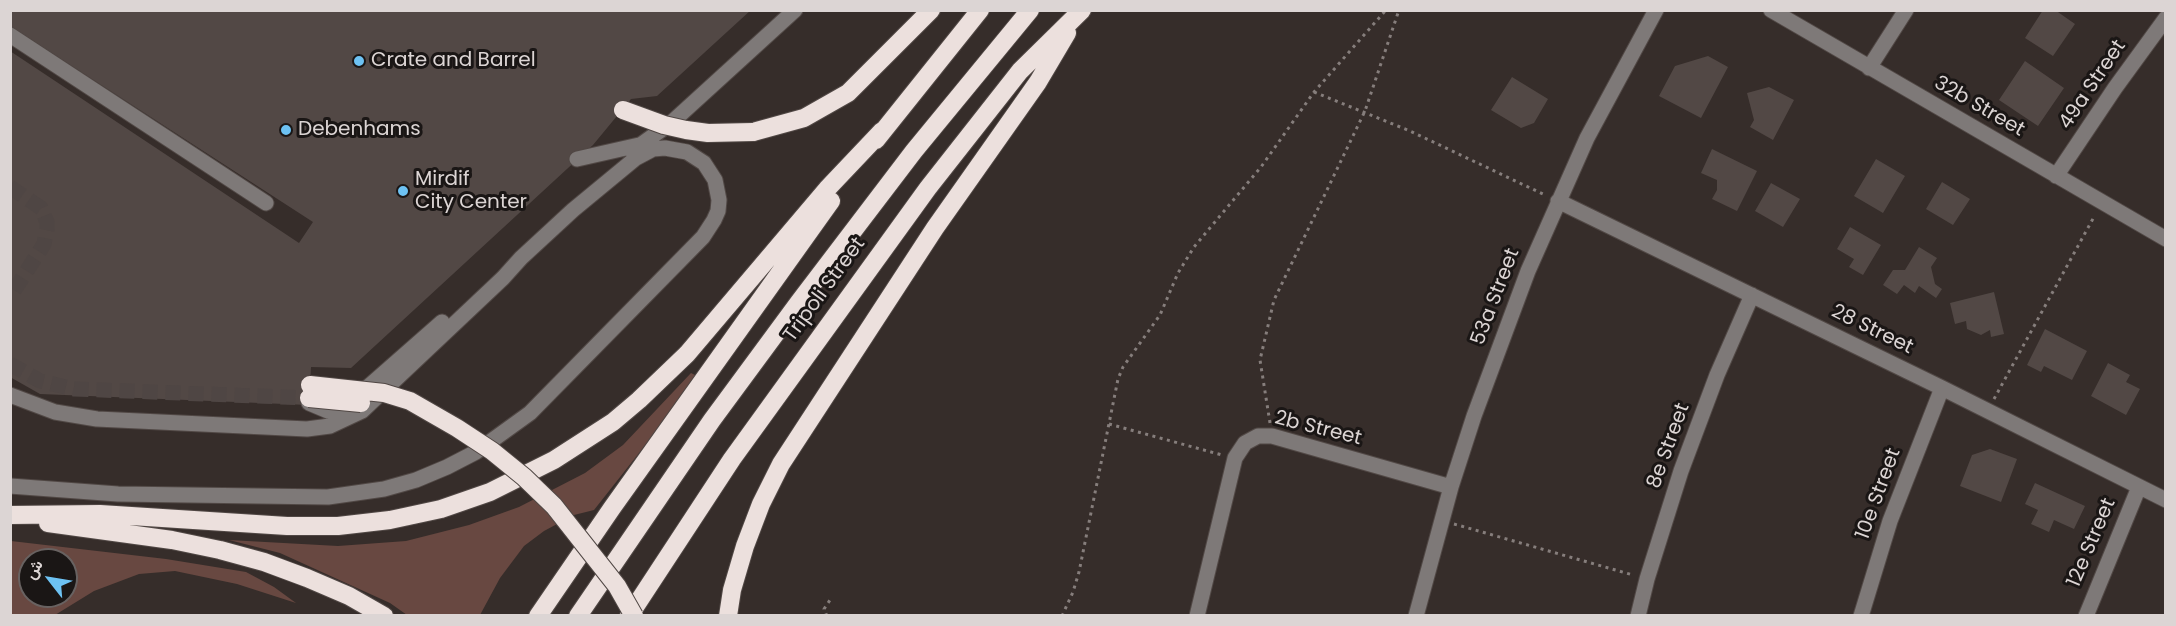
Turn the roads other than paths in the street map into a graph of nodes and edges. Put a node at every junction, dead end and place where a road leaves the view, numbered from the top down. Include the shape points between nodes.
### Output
1 (795, 10) edge
2 (931, 10) edge
3 (980, 10) edge
4 (1030, 10) edge
5 (1656, 10) edge
6 (1771, 10) edge
7 (1906, 10) edge
8 (1079, 15) edge
9 (2166, 18) edge
10 (10, 35) edge
11 (1869, 68) junction
12 (623, 110) dead end
13 (882, 131) junction
14 (640, 145) junction
15 (577, 159) dead end
16 (2056, 176) junction
17 (1558, 201) junction
18 (266, 203) dead end
19 (573, 210) junction
20 (2166, 239) edge
21 (521, 258) junction
22 (1752, 295) junction
23 (1942, 388) junction
24 (310, 390) joint
25 (10, 394) edge
26 (10, 486) edge
27 (1451, 487) junction
28 (2139, 487) junction
29 (2166, 500) edge
30 (10, 516) edge
31 (384, 615) edge
32 (538, 615) edge
33 (578, 615) edge
34 (629, 615) edge
35 (634, 615) edge
36 (728, 615) edge
37 (1197, 615) edge
38 (1416, 615) edge
39 (1638, 615) edge
40 (1860, 615) edge
41 (2086, 615) edge

1 - 14 street via 671,123
2 - 12 highway, bridge via 848,93 804,118 753,132 708,133 664,125
3 - 13 highway
4 - 33 highway, Tripoli Street via 799,302 712,420
5 - 17 street, 53a Street via 1592,128
6 - 11 street, 32b Street
7 - 11 street
8 - 34 highway, Tripoli Street via 1020,71 928,188 732,459
8 - 36 highway via 781,464 745,546
9 - 16 street, 49a Street
10 - 18 street
11 - 16 street, 32b Street
13 - 30 highway via 687,354 639,400 584,442 490,492 441,509 338,526 100,514
13 - 32 highway
14 - 15 street
14 - 19 street via 603,174
16 - 20 street, 32b Street
17 - 22 street, 28 Street
17 - 27 street, 53a Street via 1501,343
19 - 21 street
19 - 26 street via 636,158 653,149 677,149 696,156 711,171 718,190 718,211 703,237 562,382 504,434 447,467 384,489 328,497 118,494
21 - 24 street via 490,278 349,405 336,412 328,411
21 - 25 street via 362,411 330,426 307,429 97,419 56,412
22 - 23 street, 28 Street
22 - 39 street, 8e Street via 1685,460
23 - 28 street, 28 Street
23 - 40 street, 10e Street via 1890,521
24 - 35 highway, bridge via 384,393 422,407 492,451 554,506 618,586
27 - 37 street, 2b Street via 1272,436 1258,436 1245,443 1235,458
27 - 38 street, 53a Street
28 - 29 street, 28 Street
28 - 41 street, 12e Street
30 - 31 highway via 220,550 307,578

